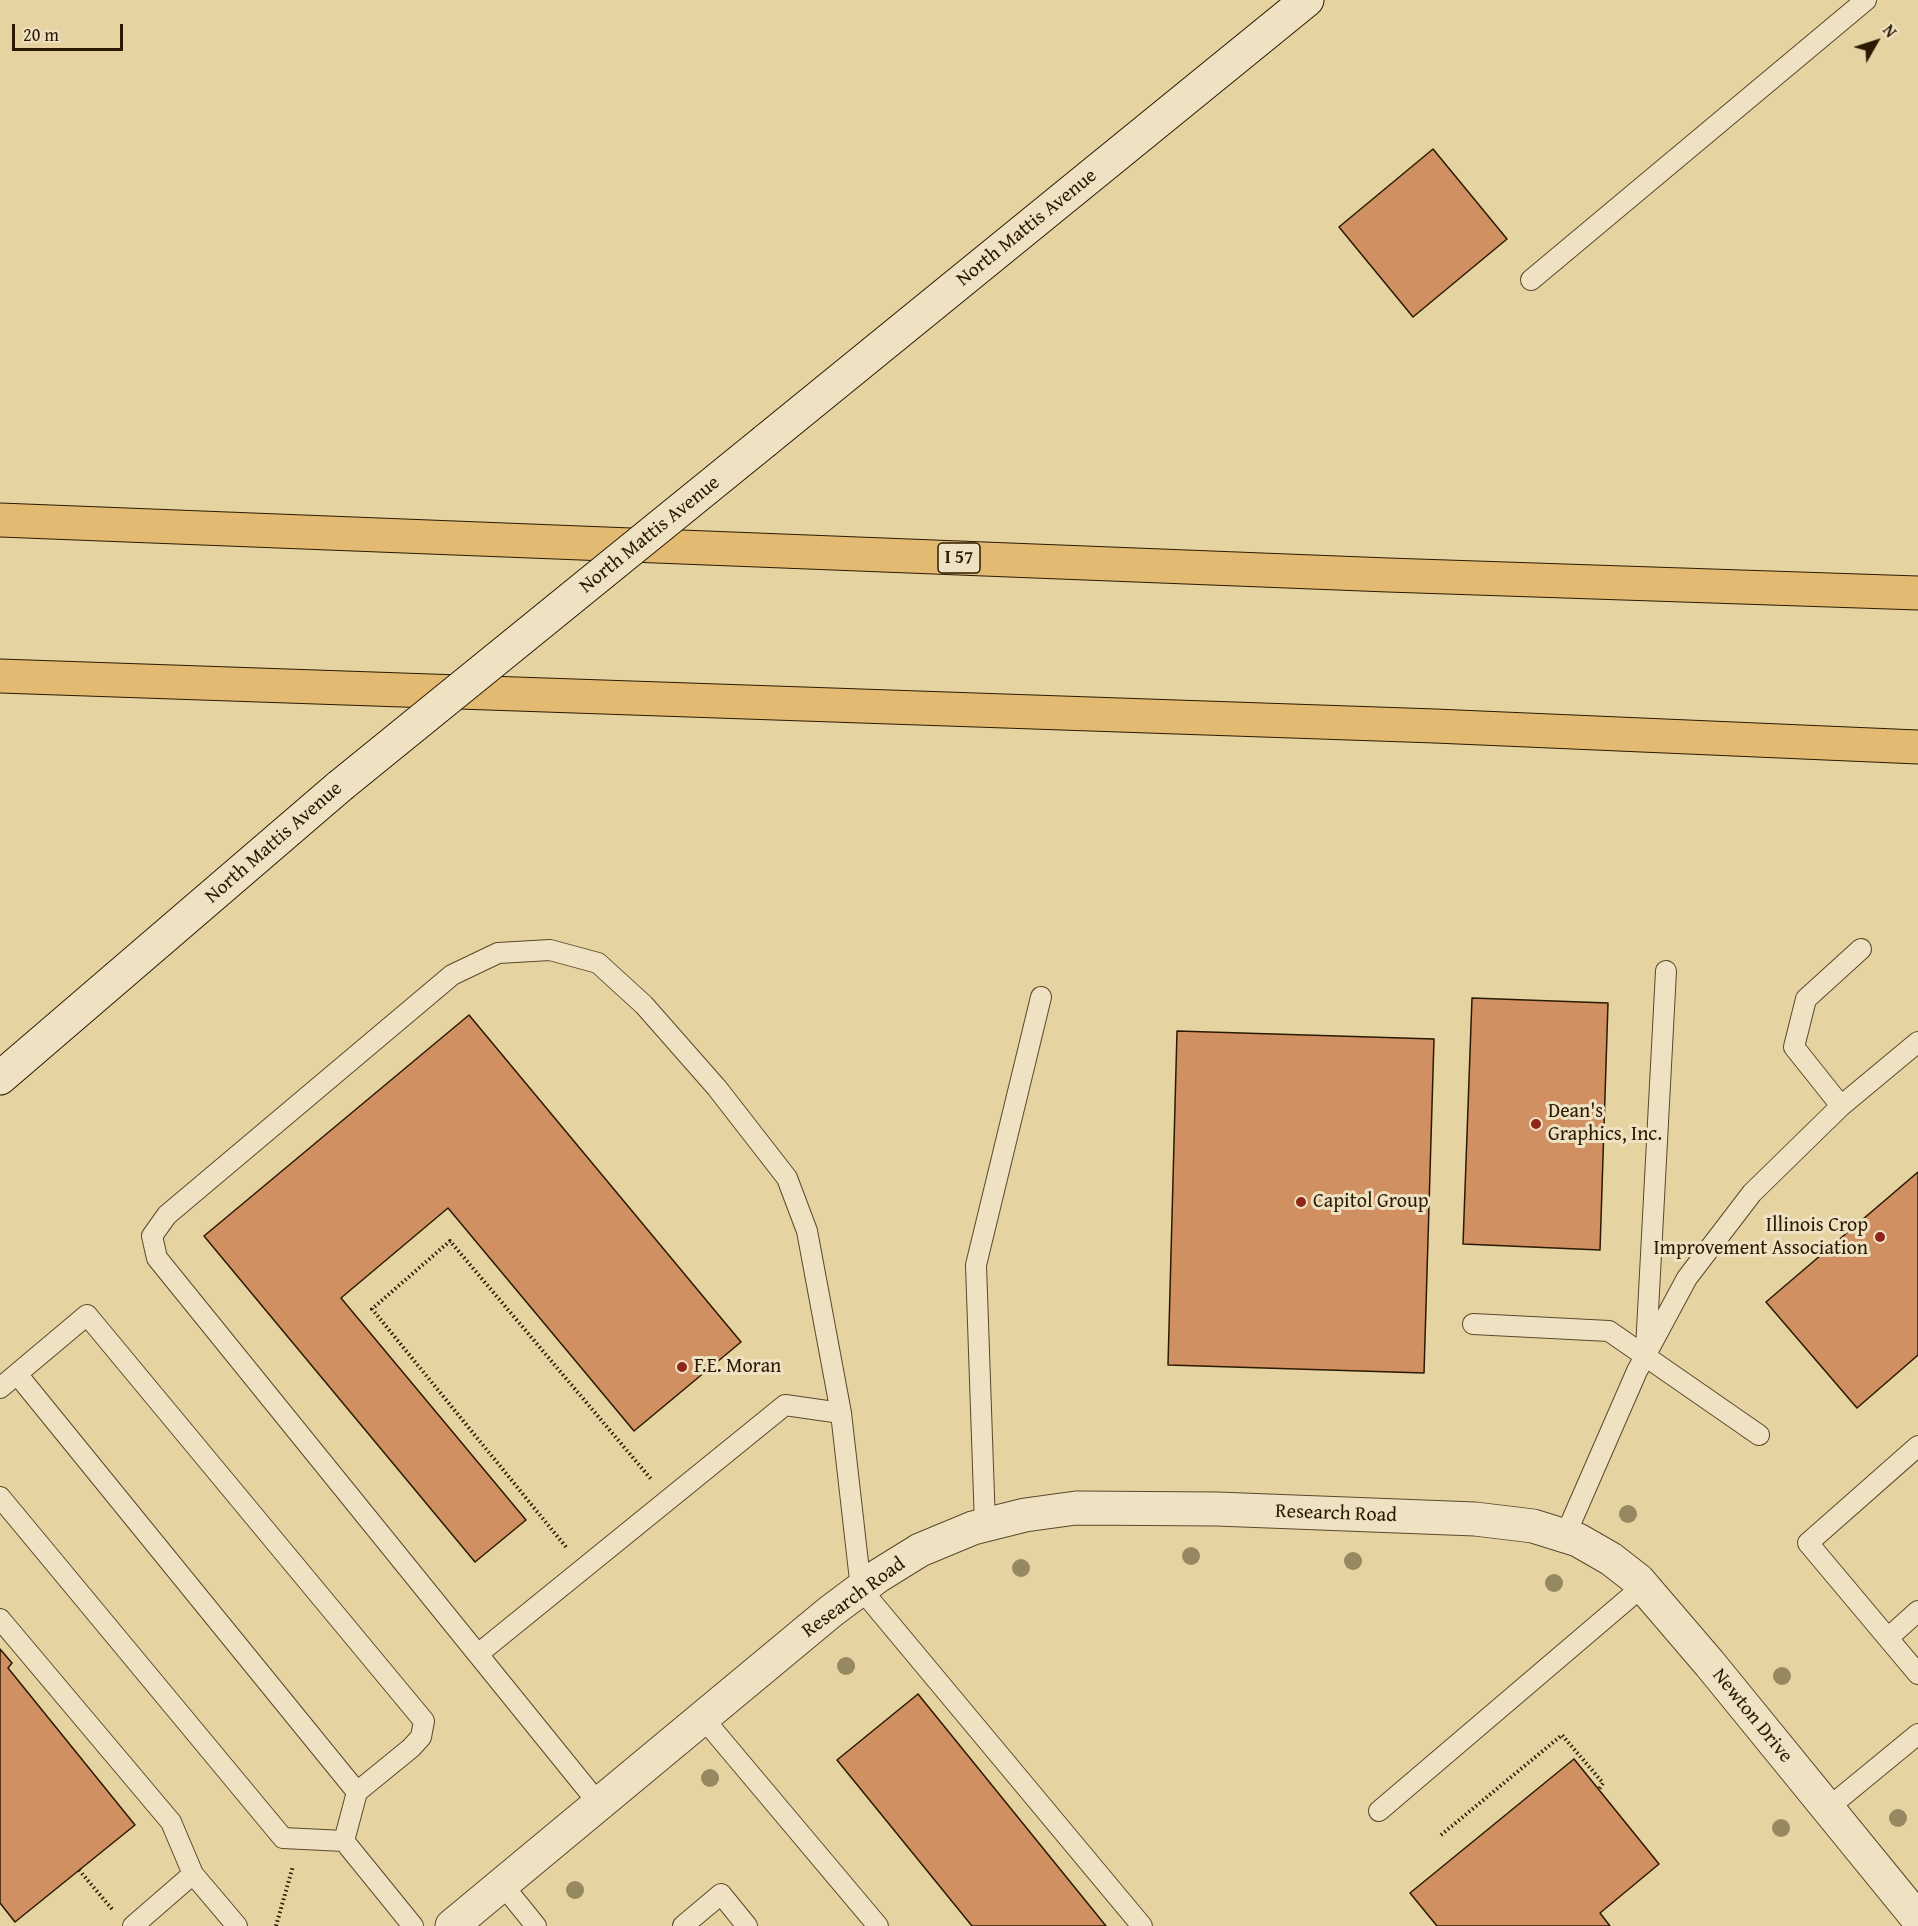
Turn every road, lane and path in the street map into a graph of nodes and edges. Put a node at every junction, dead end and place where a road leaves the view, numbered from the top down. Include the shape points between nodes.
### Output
1 (1307, 0) edge
2 (1866, 0) edge
3 (1531, 280) dead end
4 (0, 520) edge
5 (1918, 593) edge
6 (0, 676) edge
7 (1918, 747) edge
8 (1861, 949) dead end
9 (1666, 971) dead end
10 (1041, 997) dead end
11 (1918, 1041) edge
12 (0, 1078) edge
13 (1841, 1106) junction
14 (1473, 1324) dead end
15 (1646, 1355) junction
16 (17, 1374) junction
17 (0, 1388) edge
18 (841, 1413) junction
19 (1759, 1435) dead end
20 (1918, 1446) edge
21 (0, 1497) edge
22 (669, 1500) junction
23 (985, 1525) junction
24 (1565, 1536) junction
25 (583, 1569) junction
26 (1643, 1586) junction
27 (861, 1589) junction
28 (1918, 1611) edge
29 (0, 1619) edge
30 (1887, 1638) junction
31 (478, 1654) junction
32 (1918, 1674) edge
33 (703, 1718) junction
34 (1918, 1734) edge
35 (1599, 1789) dead end
36 (357, 1792) junction
37 (599, 1804) junction
38 (1828, 1808) junction
39 (1379, 1811) dead end
40 (1442, 1835) dead end
41 (300, 1839) junction
42 (344, 1841) junction
43 (79, 1870) dead end
44 (193, 1874) junction
45 (502, 1884) junction
46 (113, 1910) dead end
47 (1918, 1919) edge
48 (1139, 1925) edge
49 (133, 1926) edge
50 (237, 1926) edge
51 (276, 1926) edge
52 (413, 1926) edge
53 (452, 1926) edge
54 (536, 1926) edge
55 (683, 1926) edge
56 (747, 1926) edge
57 (878, 1926) edge

1 - 12 street, North Mattis Avenue, bridge via 340,786
2 - 3 lane
4 - 5 highway, I 57
6 - 7 highway
8 - 13 lane via 1806,999 1794,1047
9 - 15 lane
10 - 23 lane via 976,1265
11 - 13 lane
13 - 15 lane via 1752,1193 1687,1278
14 - 15 lane via 1609,1330
15 - 19 lane
15 - 24 lane
16 - 17 lane
16 - 36 lane
16 - 36 lane via 87,1315 424,1721 422,1737
18 - 22 lane via 785,1405
18 - 27 lane
18 - 31 lane via 807,1231 787,1178 717,1088 651,1014 598,963 550,950 498,953 452,975 167,1215 152,1236 157,1258
20 - 30 lane via 1808,1543
21 - 41 lane via 283,1838
22 - 25 lane
22 - 25 path via 450,1241 372,1309
23 - 24 street, Research Road via 1076,1508 1217,1509 1475,1519 1533,1526
23 - 27 street, Research Road via 921,1550
24 - 26 street, Newton Drive via 1611,1558
25 - 31 lane
26 - 38 street, Newton Drive
26 - 39 lane
27 - 33 street, Research Road
27 - 48 lane
28 - 30 lane
29 - 44 lane via 171,1822
30 - 32 lane
31 - 37 lane
33 - 37 street, Research Road
33 - 57 lane
34 - 38 lane
35 - 40 path via 1603,1783 1562,1735
36 - 42 lane
37 - 45 street, Research Road
38 - 47 street, Newton Drive
41 - 42 lane
41 - 51 path
42 - 52 lane
43 - 46 path
44 - 49 lane
44 - 50 lane
45 - 53 street, Research Road
45 - 54 lane
55 - 56 lane via 721,1894

